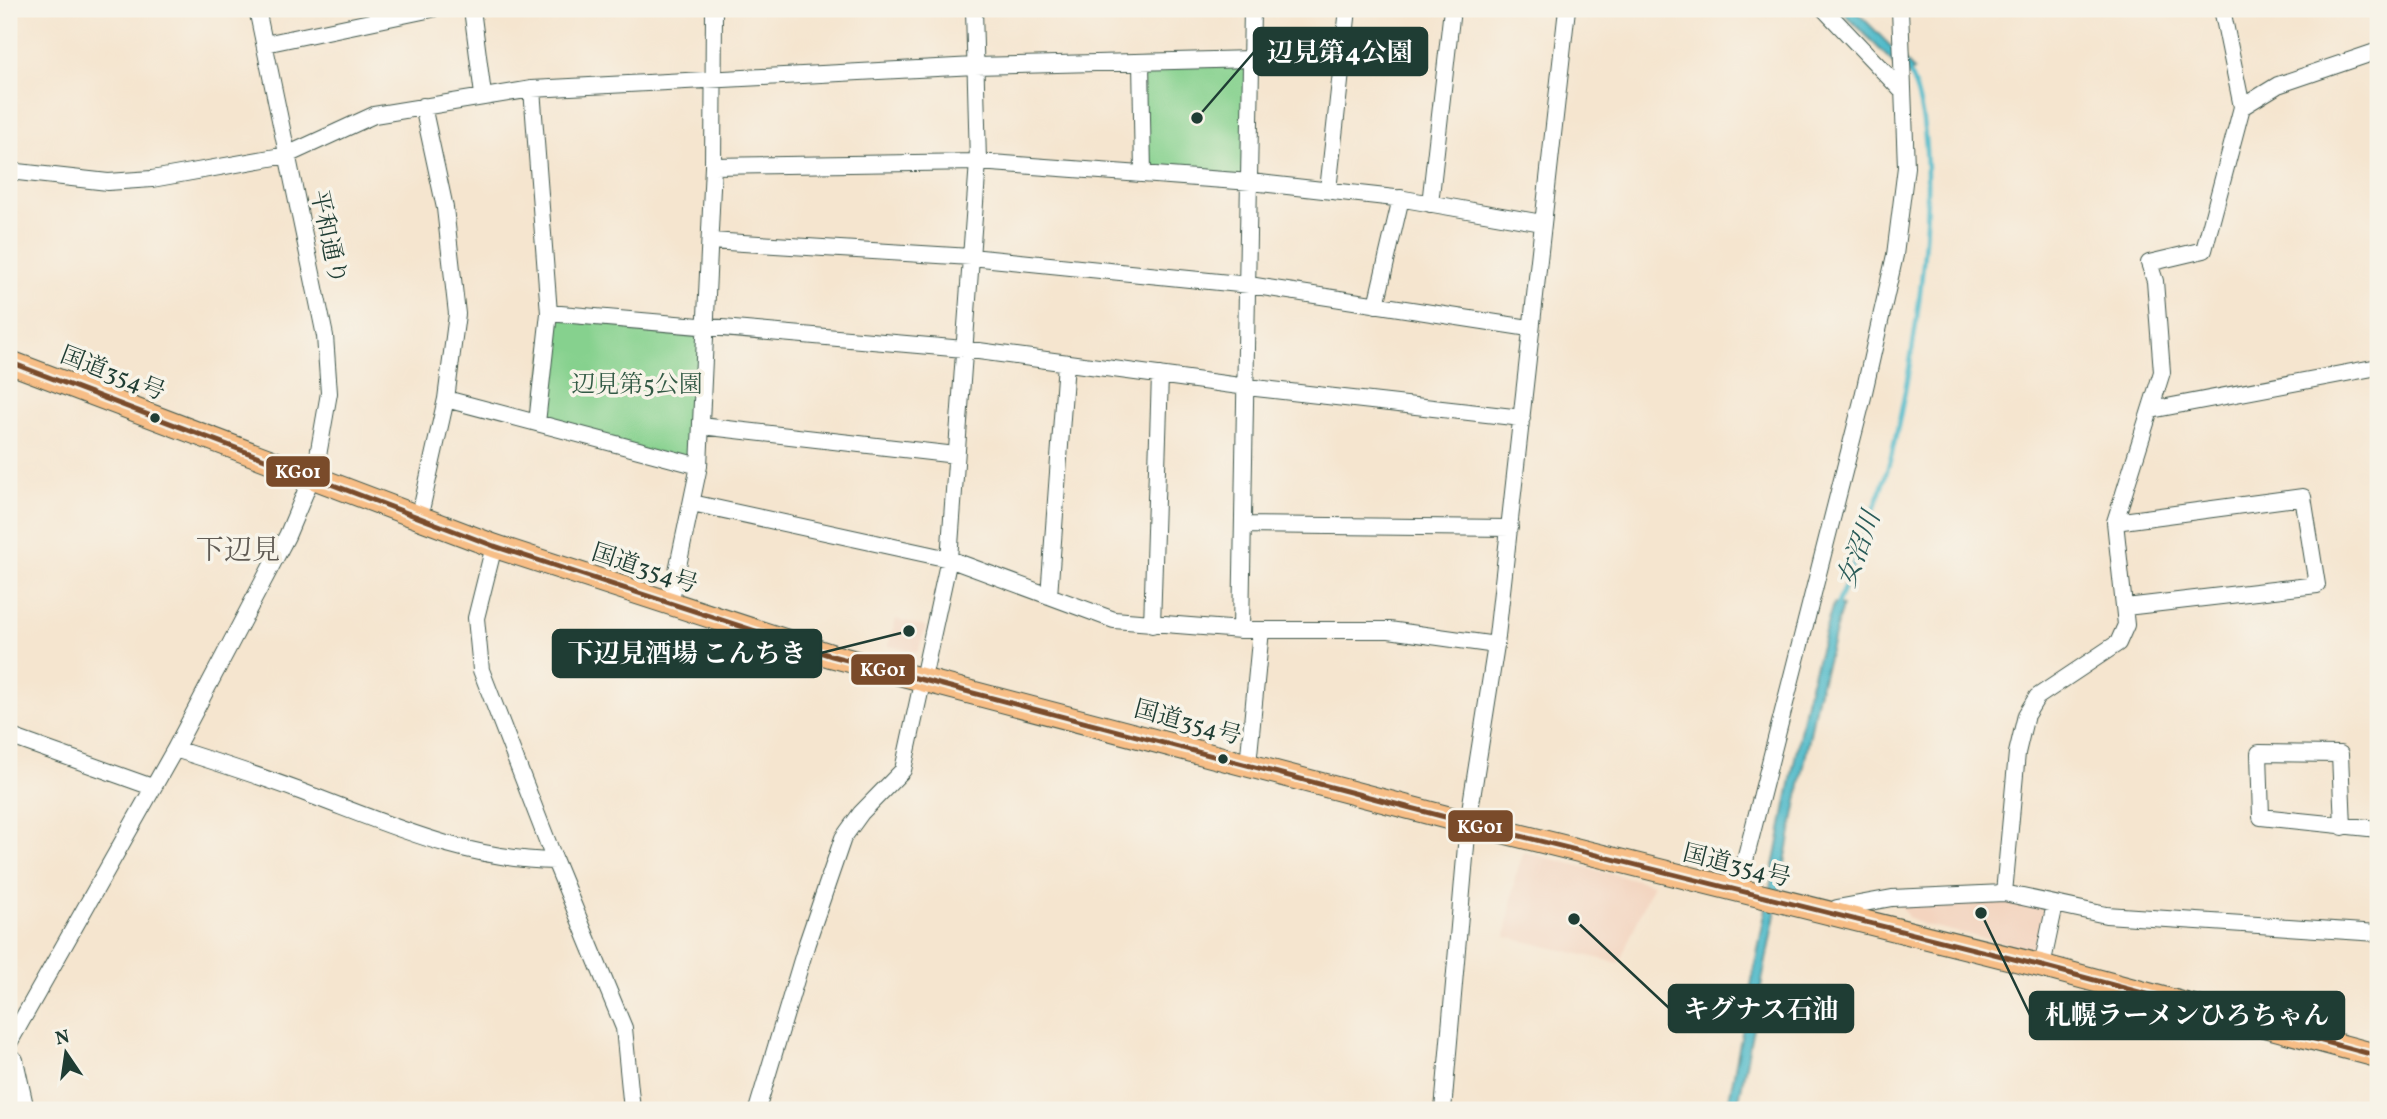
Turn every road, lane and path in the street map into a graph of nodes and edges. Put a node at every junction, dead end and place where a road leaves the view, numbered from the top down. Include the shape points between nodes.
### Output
1 (257, 9) edge
2 (432, 9) edge
3 (472, 9) edge
4 (715, 9) edge
5 (974, 9) edge
6 (1252, 9) edge
7 (1348, 9) edge
8 (1452, 9) edge
9 (1567, 9) edge
10 (1824, 9) edge
11 (1900, 9) edge
12 (2222, 9) edge
13 (264, 44) junction
14 (2378, 51) edge
15 (1252, 59) junction
16 (1141, 62) junction
17 (975, 66) junction
18 (716, 80) junction
19 (1903, 85) junction
20 (532, 89) junction
21 (483, 96) junction
22 (423, 106) junction
23 (2242, 107) junction
24 (287, 155) junction
25 (978, 162) junction
26 (713, 166) junction
27 (9, 174) edge
28 (1143, 174) junction
29 (1251, 182) junction
30 (1328, 190) junction
31 (1401, 198) junction
32 (1430, 204) junction
33 (1542, 223) junction
34 (710, 241) junction
35 (971, 257) junction
36 (1249, 285) junction
37 (1376, 305) junction
38 (549, 313) junction
39 (705, 327) junction
40 (1529, 328) junction
41 (964, 349) junction
42 (9, 362) edge
43 (1066, 363) junction
44 (2378, 367) edge
45 (1160, 375) junction
46 (1247, 387) junction
47 (446, 399) junction
48 (2151, 410) junction
49 (1522, 418) junction
50 (537, 423) junction
51 (701, 426) junction
52 (956, 455) junction
53 (699, 466) junction
54 (311, 476) junction
55 (692, 503) junction
56 (419, 519) junction
57 (2115, 522) junction
58 (1244, 525) junction
59 (1510, 528) junction
60 (494, 546) junction
61 (949, 559) junction
62 (1048, 596) junction
63 (670, 604) junction
64 (2126, 607) junction
65 (1152, 625) junction
66 (1241, 630) junction
67 (1261, 630) junction
68 (1496, 645) junction
69 (921, 678) junction
70 (9, 736) edge
71 (175, 748) junction
72 (1248, 765) junction
73 (152, 787) junction
74 (1468, 823) junction
75 (2343, 827) junction
76 (2378, 829) edge
77 (555, 861) junction
78 (1737, 892) junction
79 (2004, 893) junction
80 (2055, 904) junction
81 (1829, 915) junction
82 (2378, 933) edge
83 (2042, 966) junction
84 (10, 1037) edge
85 (2378, 1056) edge
86 (9, 1057) edge
87 (26, 1110) edge
88 (632, 1110) edge
89 (757, 1110) edge
90 (1443, 1110) edge

1 - 13 street, 平和通り
2 - 13 street
3 - 21 street
4 - 18 street
5 - 17 street
6 - 15 street
7 - 30 street
8 - 32 street
9 - 33 street
10 - 19 street
11 - 19 street
12 - 23 street
13 - 24 street, 平和通り
14 - 23 street via 2278,85
15 - 16 street
15 - 29 street
16 - 17 street
16 - 28 street
17 - 18 street
17 - 25 street
18 - 20 street
18 - 26 street
19 - 78 street via 1906,167 1895,255
20 - 21 street
20 - 38 street
21 - 22 street
22 - 24 street via 374,115
22 - 47 street via 445,208 457,314
23 - 48 street via 2204,250 2149,263 2162,354
24 - 27 street via 152,179 108,182
24 - 54 street, 平和通り via 326,336 330,393
25 - 26 street
25 - 28 street
25 - 35 street
26 - 34 street
28 - 29 street
29 - 30 street
29 - 36 street
30 - 31 street
31 - 32 street
31 - 37 street
32 - 33 street
33 - 40 street
34 - 35 street
34 - 39 street
35 - 36 street
35 - 41 street
36 - 37 street
36 - 46 street
37 - 40 street
38 - 39 street
38 - 50 street
39 - 41 street
39 - 51 street
40 - 49 street
41 - 43 street
41 - 52 street
42 - 54 highway, 国道354号
43 - 45 street
43 - 62 street
44 - 48 street
45 - 46 street
45 - 65 street
46 - 49 street
46 - 58 street
47 - 50 street
47 - 56 street
48 - 57 street
49 - 59 street
50 - 53 street
51 - 52 street
51 - 53 street
52 - 61 street
53 - 55 street
54 - 56 highway, 国道354号
54 - 71 street, 平和通り via 287,536
55 - 61 street
55 - 63 street
56 - 60 highway, 国道354号
57 - 64 street
57 - 64 street via 2303,497 2317,585
58 - 59 street
58 - 66 street
59 - 68 street
60 - 63 highway, 国道354号
60 - 77 street via 476,618 481,670
61 - 62 street
61 - 69 street
62 - 65 street via 1114,620
63 - 69 highway, 国道354号 via 832,656
64 - 79 street via 2126,625 2118,643 2037,697 2026,715 2017,753
65 - 66 street
66 - 67 street
67 - 68 street via 1390,631
67 - 72 street
68 - 74 street
69 - 72 highway, 国道354号
69 - 89 street via 903,770 843,838
70 - 73 street
71 - 73 street, 平和通り
71 - 77 street via 445,846
72 - 74 highway, 国道354号
73 - 84 street, 平和通り via 84,915
74 - 78 highway, 国道354号
74 - 90 street
75 - 75 street via 2261,817 2259,754 2340,754
75 - 76 street
77 - 88 street via 624,1028
78 - 81 highway, 国道354号
79 - 80 street
79 - 81 street via 1892,898 1837,908
80 - 82 street via 2106,915
80 - 83 street
81 - 83 highway, 国道354号
83 - 85 highway, 国道354号
86 - 87 street via 15,1060

